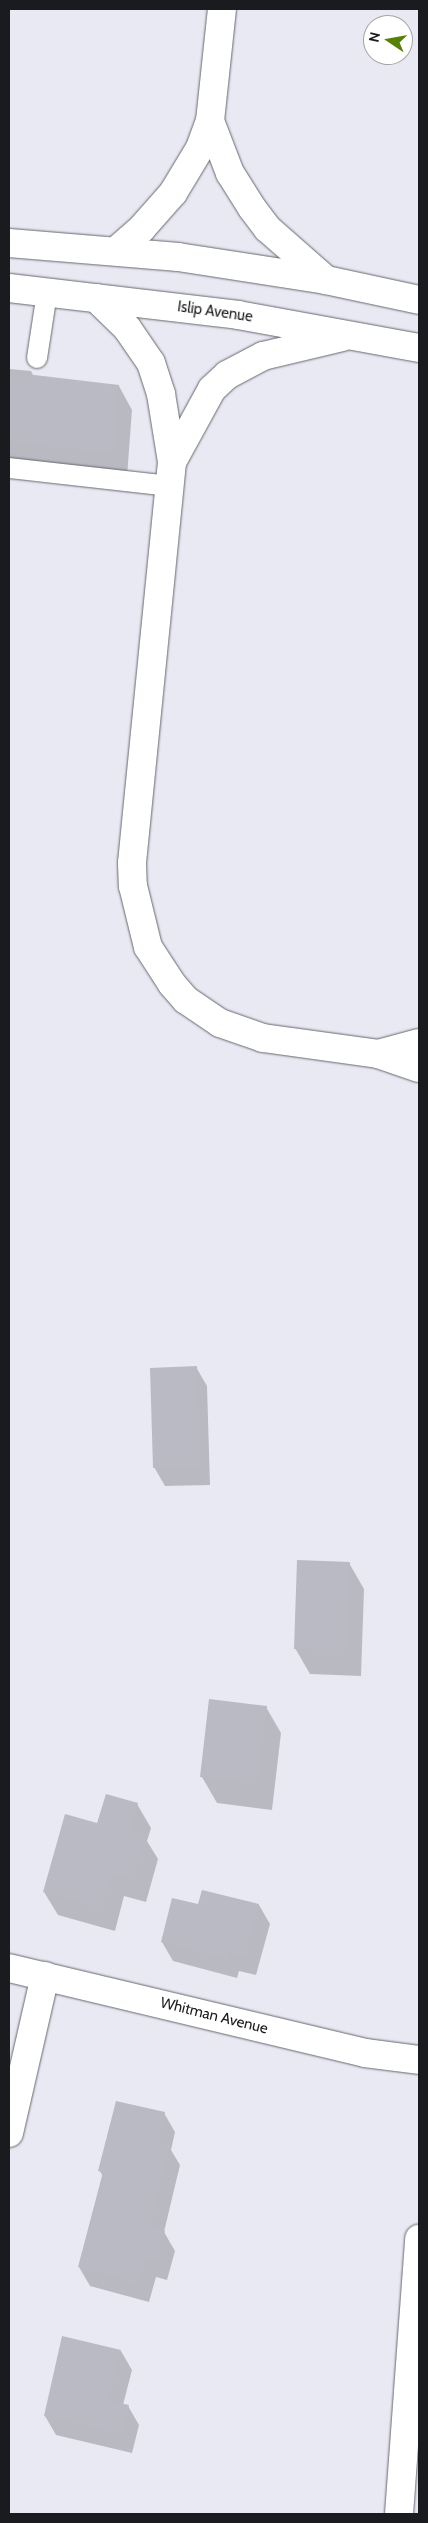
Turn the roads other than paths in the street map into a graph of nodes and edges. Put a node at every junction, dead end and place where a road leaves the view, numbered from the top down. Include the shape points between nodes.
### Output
1 (222, 9) edge
2 (210, 121) junction
3 (9, 243) edge
4 (117, 250) junction
5 (326, 280) junction
6 (9, 288) edge
7 (47, 293) junction
8 (96, 298) junction
9 (419, 300) edge
10 (353, 334) junction
11 (419, 348) edge
12 (37, 358) dead end
13 (9, 468) edge
14 (171, 474) junction
15 (419, 1043) edge
16 (378, 1054) junction
17 (419, 1068) edge
18 (9, 1968) edge
19 (45, 1976) junction
20 (419, 2060) edge
21 (9, 2132) edge
22 (419, 2239) edge
23 (400, 2514) edge

1 - 2 main road
2 - 4 main road via 200,148 173,193
2 - 5 main road via 230,173 252,208 268,229
3 - 4 main road
4 - 5 main road
5 - 9 main road
6 - 7 main road, Islip Avenue
7 - 8 main road, Islip Avenue
7 - 12 lane
8 - 10 main road, Islip Avenue via 174,306
8 - 14 main road via 127,328 151,363 161,394
10 - 11 main road, Islip Avenue
10 - 14 main road via 263,356 228,376 208,395
13 - 14 lane
14 - 16 main road via 132,863 135,896 148,947 186,1000 220,1023 263,1038
15 - 16 main road
16 - 17 main road
18 - 19 main road, Whitman Avenue
19 - 20 main road, Whitman Avenue via 365,2053
19 - 21 main road
22 - 23 main road

